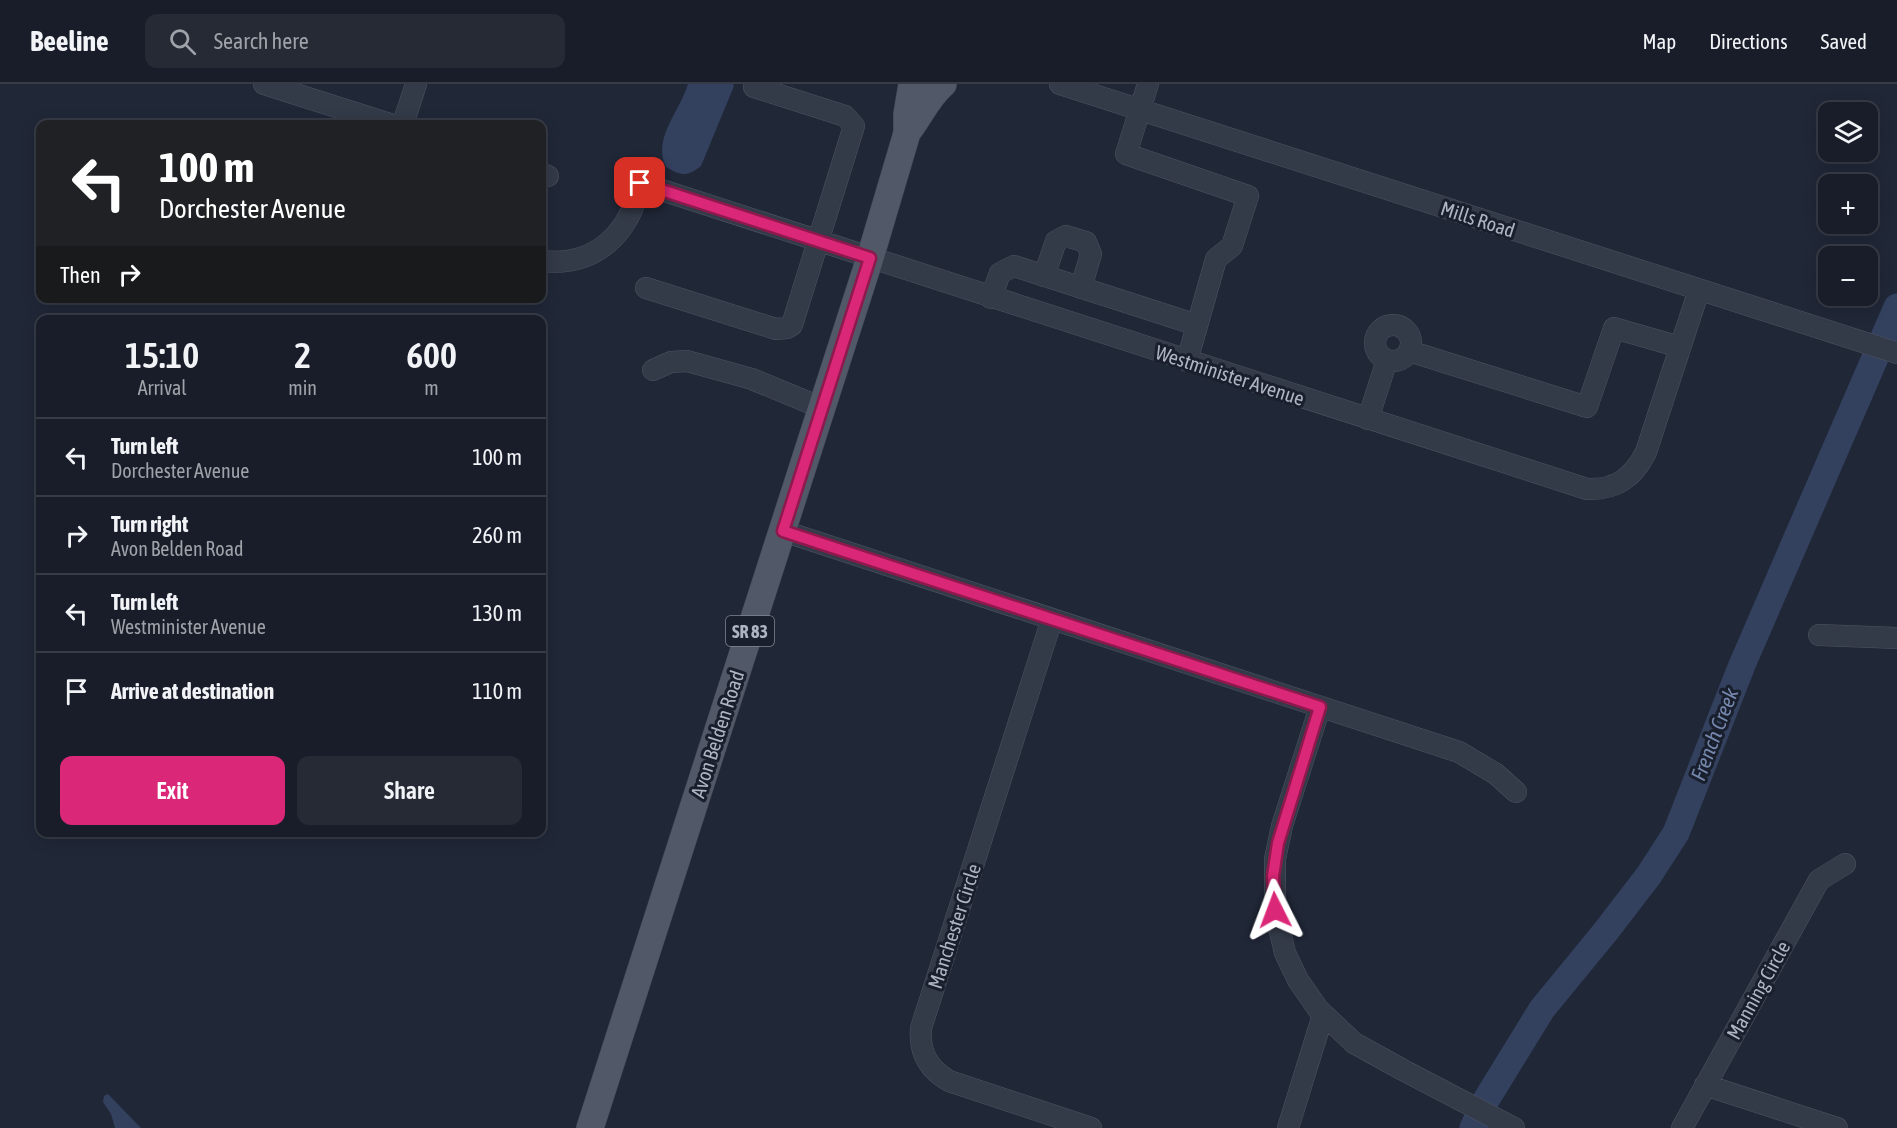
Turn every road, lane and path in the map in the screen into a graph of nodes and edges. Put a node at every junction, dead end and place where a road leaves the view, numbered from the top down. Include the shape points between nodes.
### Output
1 (264, 84) edge
2 (416, 84) edge
3 (755, 84) edge
4 (912, 84) edge
5 (944, 84) edge
6 (1060, 84) edge
7 (1148, 84) edge
8 (1140, 110) junction
9 (377, 120) edge
10 (404, 120) edge
11 (907, 133) junction
12 (819, 242) junction
13 (870, 258) junction
14 (546, 261) edge
15 (1044, 276) junction
16 (646, 288) dead end
17 (1081, 288) junction
18 (1699, 290) junction
19 (992, 298) junction
20 (1197, 325) junction
21 (1680, 347) junction
22 (1885, 349) edge
23 (1408, 351) junction
24 (1387, 360) junction
25 (1187, 361) junction
26 (653, 370) dead end
27 (822, 408) junction
28 (1368, 419) junction
29 (783, 531) junction
30 (1052, 619) junction
31 (1819, 635) dead end
32 (1897, 638) edge
33 (1320, 707) junction
34 (1516, 792) dead end
35 (1845, 864) dead end
36 (1323, 1015) junction
37 (1705, 1085) junction
38 (1506, 1124) edge
39 (590, 1128) edge
40 (1091, 1128) edge
41 (1288, 1128) edge
42 (1682, 1128) edge
43 (1837, 1128) edge

1 - 9 street
2 - 10 street
3 - 12 street via 754,87 845,116 854,126
4 - 11 main road, Avon Belden Road / SR 83
5 - 11 main road, Avon Belden Road / SR 83 via 924,105
6 - 8 street, Mills Road
7 - 8 street
8 - 18 street, Mills Road
8 - 20 street via 1126,154 1248,196 1232,246 1216,259
11 - 13 main road, Avon Belden Road / SR 83
12 - 13 street, Westminister Avenue
12 - 14 street, Westminister Avenue via 640,183 630,216 605,245 576,260
12 - 16 street via 795,320 787,328 776,329
13 - 19 street, Westminister Avenue
13 - 27 main road, Avon Belden Road / SR 83
15 - 17 street
15 - 17 street via 1056,241 1066,236 1086,242 1091,254
15 - 19 street via 1014,266 1000,273
17 - 20 street
18 - 21 street, Westminister Avenue
18 - 22 street, Mills Road
19 - 25 street, Westminister Avenue
20 - 25 street
21 - 23 street via 1614,328 1587,407
21 - 28 street, Westminister Avenue via 1646,452 1632,473 1612,487 1576,486
23 - 24 street via 1399,360
23 - 24 street via 1411,342 1406,331 1395,326 1384,328 1375,343 1378,353
24 - 28 street
25 - 28 street, Westminister Avenue
26 - 27 street via 671,362 687,361 752,380
27 - 29 main road, Avon Belden Road / SR 83
29 - 30 street
29 - 39 main road, Avon Belden Road / SR 83
30 - 33 street
30 - 40 street, Manchester Circle via 920,1040 930,1067 949,1082
31 - 32 street
33 - 34 street via 1459,752 1496,774
33 - 36 street via 1282,826 1273,876 1275,910 1285,953 1298,981
35 - 37 street, Manning Circle via 1819,880
36 - 38 street via 1362,1048
36 - 41 street
37 - 42 street, Manning Circle
37 - 43 street

